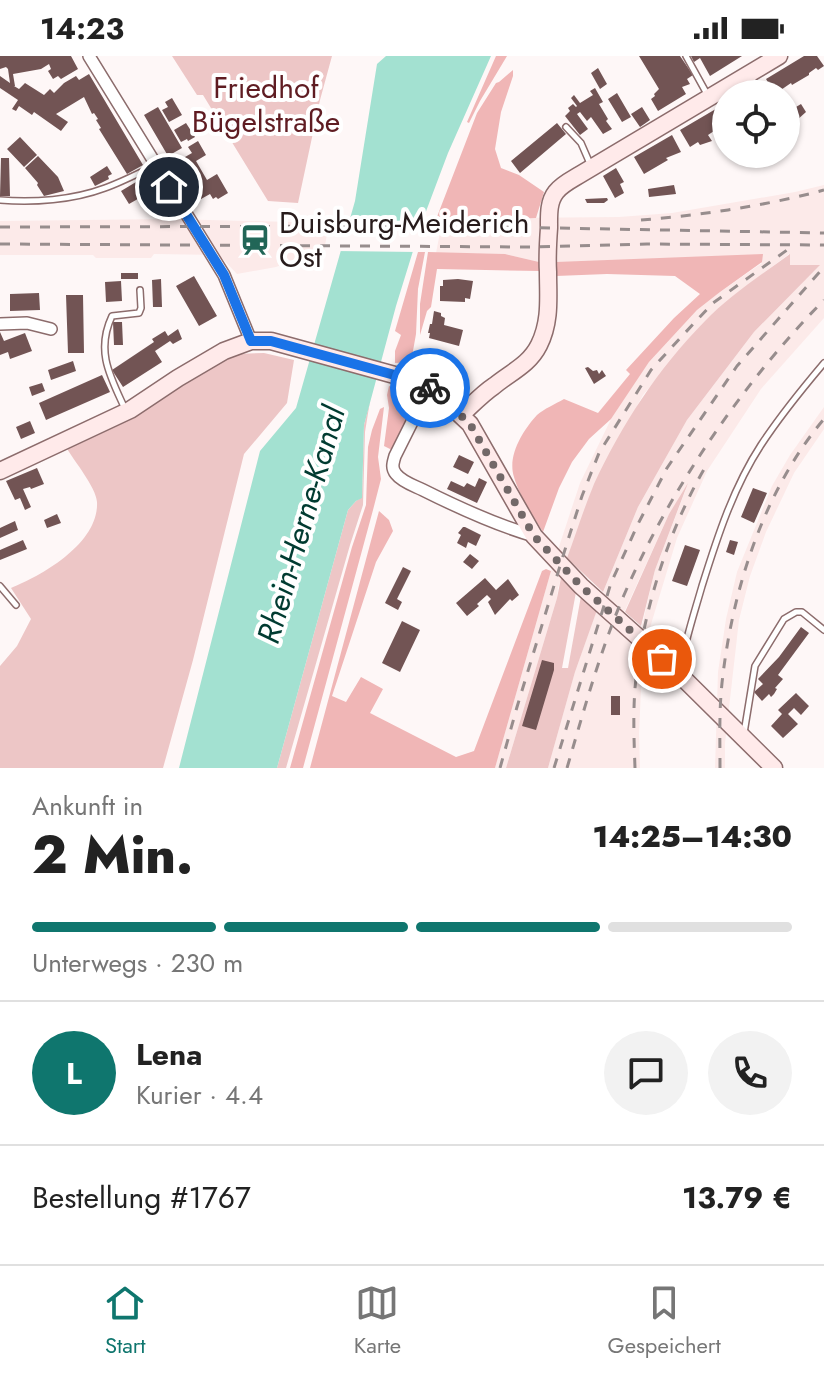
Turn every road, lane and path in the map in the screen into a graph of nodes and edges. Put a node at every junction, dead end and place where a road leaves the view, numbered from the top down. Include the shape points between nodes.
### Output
1 (89, 56) edge
2 (686, 56) edge
3 (779, 56) edge
4 (751, 73) junction
5 (753, 80) edge
6 (709, 98) junction
7 (566, 127) dead end
8 (156, 165) junction
9 (592, 168) junction
10 (0, 200) edge
11 (140, 290) dead end
12 (0, 324) edge
13 (51, 329) dead end
14 (251, 341) junction
15 (824, 363) edge
16 (429, 388) junction
17 (126, 411) junction
18 (465, 420) junction
19 (0, 471) edge
20 (534, 536) junction
21 (0, 586) edge
22 (16, 605) dead end
23 (824, 630) edge
24 (679, 674) junction
25 (744, 738) junction
26 (774, 768) edge

1 - 8 street
2 - 6 lane
3 - 4 street
4 - 5 lane
4 - 6 street
6 - 9 street
7 - 9 lane via 581,143
8 - 10 lane via 87,194
8 - 14 street via 224,275
9 - 18 street via 560,187 549,207 548,314 538,347
11 - 17 lane via 139,313 112,316 105,344 106,367
12 - 13 street
14 - 16 street via 271,341
14 - 17 street via 224,351
15 - 24 lane via 759,447 732,500
16 - 18 street
16 - 20 street via 395,456 394,472 433,495
17 - 19 street
18 - 20 street
20 - 24 street
21 - 22 lane
23 - 25 lane via 802,612 784,619 755,666
24 - 25 street
25 - 26 street

